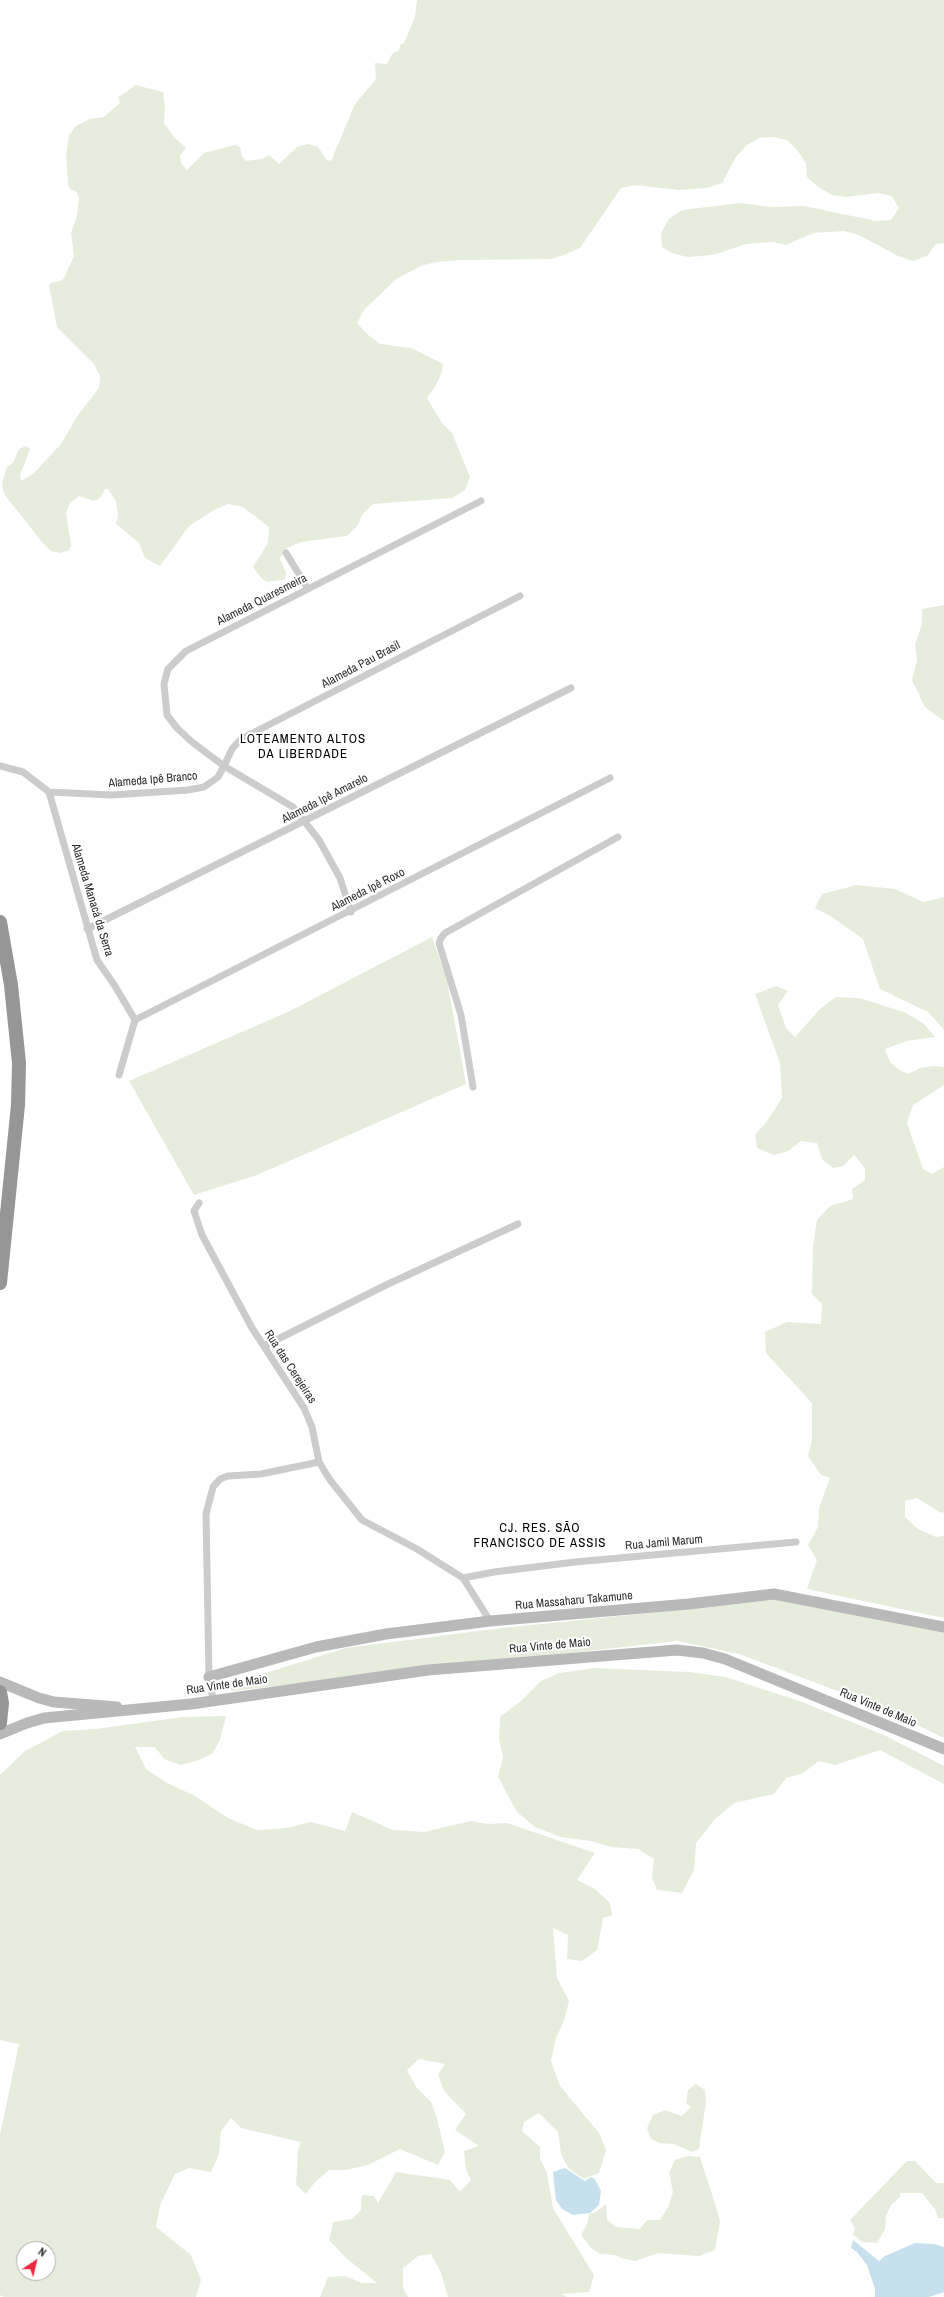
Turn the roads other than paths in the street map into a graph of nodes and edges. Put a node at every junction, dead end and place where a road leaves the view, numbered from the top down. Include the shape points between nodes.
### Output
1 (480, 501) dead end
2 (286, 553) dead end
3 (308, 589) junction
4 (520, 596) dead end
5 (571, 688) dead end
6 (0, 766) edge
7 (224, 766) junction
8 (610, 778) dead end
9 (49, 792) junction
10 (306, 821) junction
11 (618, 837) dead end
12 (350, 912) junction
13 (0, 922) edge
14 (87, 929) junction
15 (2, 938) edge
16 (135, 1020) junction
17 (118, 1075) dead end
18 (473, 1087) dead end
19 (198, 1202) dead end
20 (518, 1224) dead end
21 (0, 1283) edge
22 (264, 1346) junction
23 (319, 1462) junction
24 (796, 1542) dead end
25 (463, 1578) junction
26 (490, 1621) junction
27 (944, 1627) edge
28 (209, 1677) junction
29 (0, 1682) edge
30 (0, 1692) edge
31 (213, 1700) junction
32 (141, 1709) junction
33 (0, 1723) edge
34 (0, 1734) edge
35 (944, 1749) edge

1 - 3 street, Alameda Quaresmeira
2 - 3 street
3 - 7 street, Alameda Quaresmeira via 186,651 168,669 164,684 167,715 192,742
4 - 7 street, Alameda Pau Brasil via 241,740 232,749
5 - 10 street, Alameda Ipê Amarelo
6 - 9 street via 23,772
7 - 9 street, Alameda Ipê Branco via 218,777 204,787 188,790 112,795
7 - 10 street via 293,807
8 - 12 street, Alameda Ipê Roxo
9 - 14 street, Alameda Manacá da Serra
10 - 12 street via 340,878
10 - 14 street, Alameda Ipê Amarelo
11 - 18 street via 445,933 441,938 439,943 461,1015
12 - 16 street, Alameda Ipê Roxo
13 - 15 highway
14 - 16 street, Alameda Manacá da Serra via 97,960
15 - 21 highway via 19,1063 18,1105
16 - 17 street
19 - 22 street, Rua das Cerejeiras via 194,1211 202,1235
20 - 22 street via 386,1285
22 - 23 street, Rua das Cerejeiras via 304,1408 312,1427
23 - 25 street, Rua das Cerejeiras via 347,1504 362,1520 417,1549
23 - 28 street via 269,1473 228,1476 220,1479 213,1487 206,1514
24 - 25 street, Rua Jamil Marum via 568,1563
25 - 26 street, Rua das Cerejeiras
26 - 27 main road, Rua Massaharu Takamune via 774,1594
26 - 28 main road, Rua Massaharu Takamune via 335,1642
28 - 31 street
29 - 32 main road, Rua Vinte de Maio via 54,1702
30 - 33 highway
31 - 32 main road, Rua Vinte de Maio
31 - 35 main road, Rua Vinte de Maio via 428,1670 678,1650 725,1659
32 - 34 main road, Rua Vinte de Maio via 44,1718

